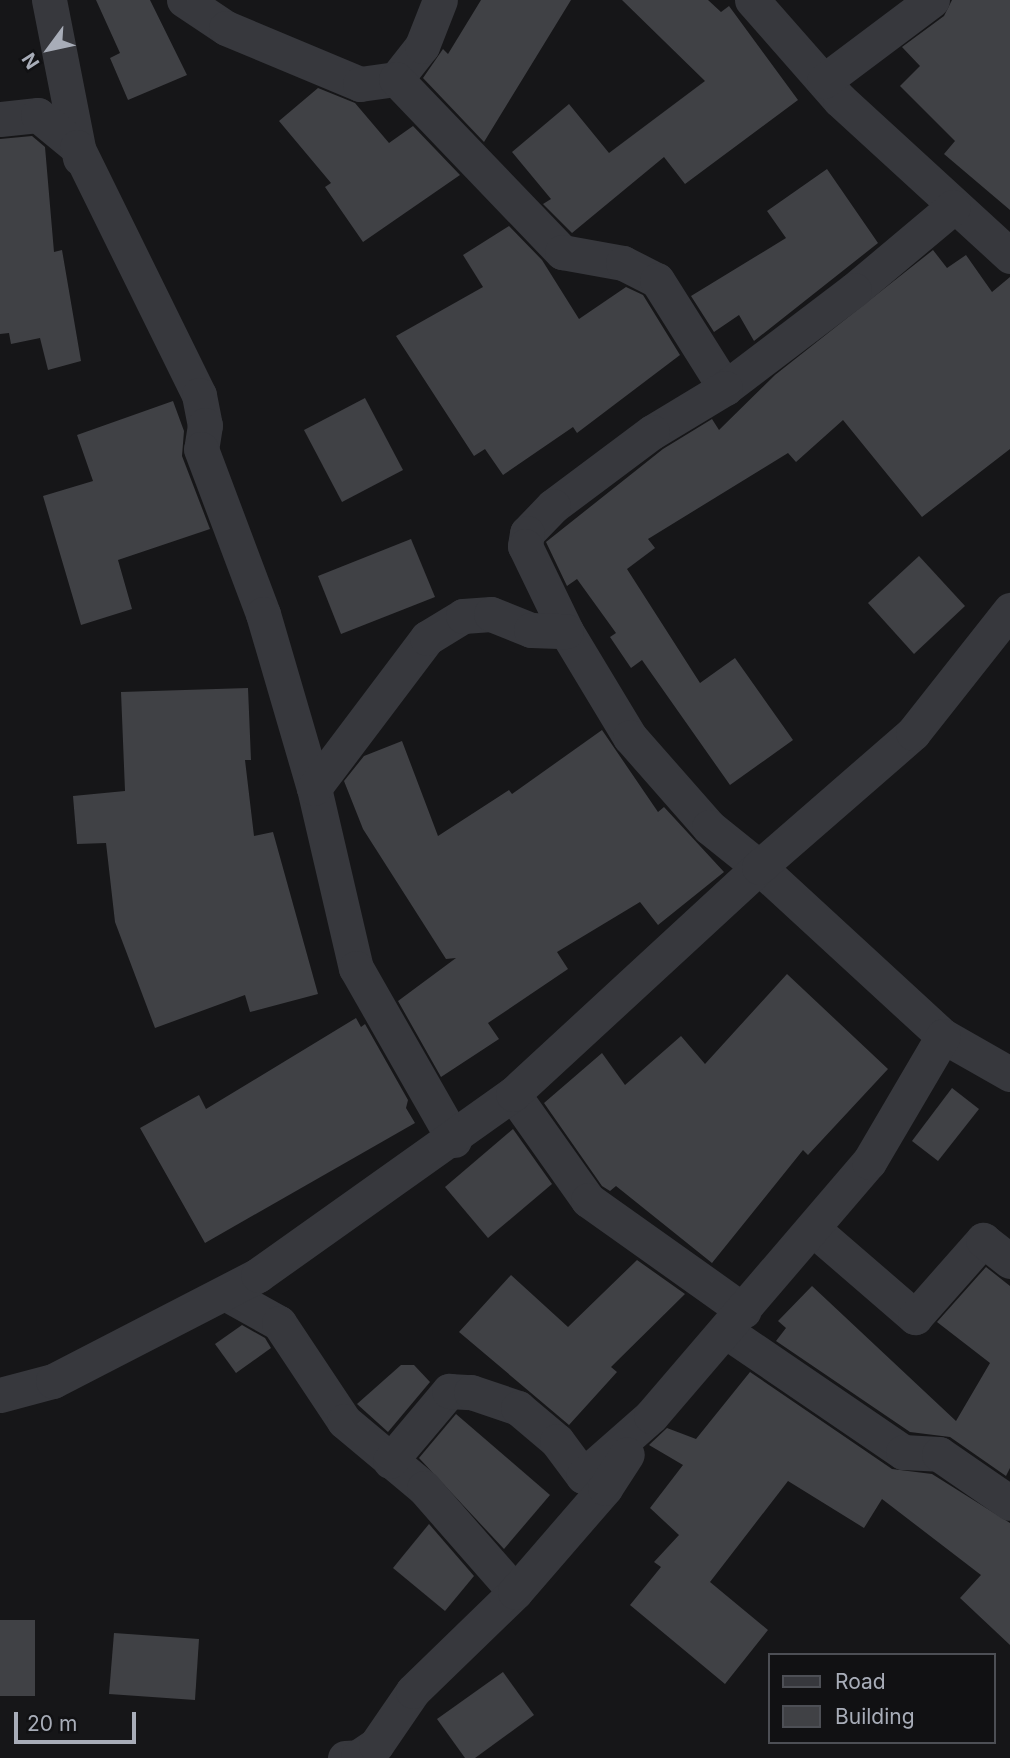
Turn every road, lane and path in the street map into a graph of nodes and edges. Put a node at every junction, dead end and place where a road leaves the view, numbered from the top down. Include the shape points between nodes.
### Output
1 (49, 0) edge
2 (184, 0) edge
3 (440, 0) edge
4 (752, 0) edge
5 (932, 0) edge
6 (396, 79) junction
7 (824, 81) junction
8 (0, 119) edge
9 (77, 147) junction
10 (953, 207) junction
11 (95, 214) dead end
12 (1010, 256) edge
13 (725, 388) junction
14 (1006, 626) edge
15 (566, 631) junction
16 (314, 788) junction
17 (759, 867) junction
18 (943, 1036) junction
19 (1010, 1074) edge
20 (513, 1094) junction
21 (454, 1140) junction
22 (813, 1229) junction
23 (1010, 1261) edge
24 (225, 1293) junction
25 (735, 1322) junction
26 (0, 1395) edge
27 (651, 1416) junction
28 (390, 1461) junction
29 (1010, 1503) edge
30 (515, 1592) junction
31 (360, 1753) edge

1 - 9 street
2 - 6 street via 226,28 360,85
3 - 6 street via 422,46
4 - 7 street
5 - 7 street
6 - 13 street via 562,253 623,263 657,280
7 - 10 street
8 - 9 street via 38,116
9 - 11 street
9 - 16 street via 199,395 205,425 201,449 263,614
10 - 12 street
10 - 13 street
13 - 15 street via 652,432 552,506 527,533 525,546
14 - 17 street via 913,733
15 - 16 street via 531,630 491,614 463,616 427,638
15 - 17 street via 630,737 709,827
16 - 21 street via 356,968
17 - 18 street
17 - 20 street
18 - 19 street
18 - 22 street via 870,1162
20 - 21 street
20 - 25 street via 588,1200
21 - 24 street
22 - 23 street via 915,1317 982,1240
22 - 25 street
24 - 26 street via 53,1381
24 - 28 street via 279,1323 344,1420
25 - 27 street
25 - 29 street via 903,1452 939,1454
27 - 28 street via 583,1476 557,1441 518,1408 471,1392 449,1391
27 - 30 street via 605,1488
28 - 30 street via 424,1488
30 - 31 street via 413,1691

